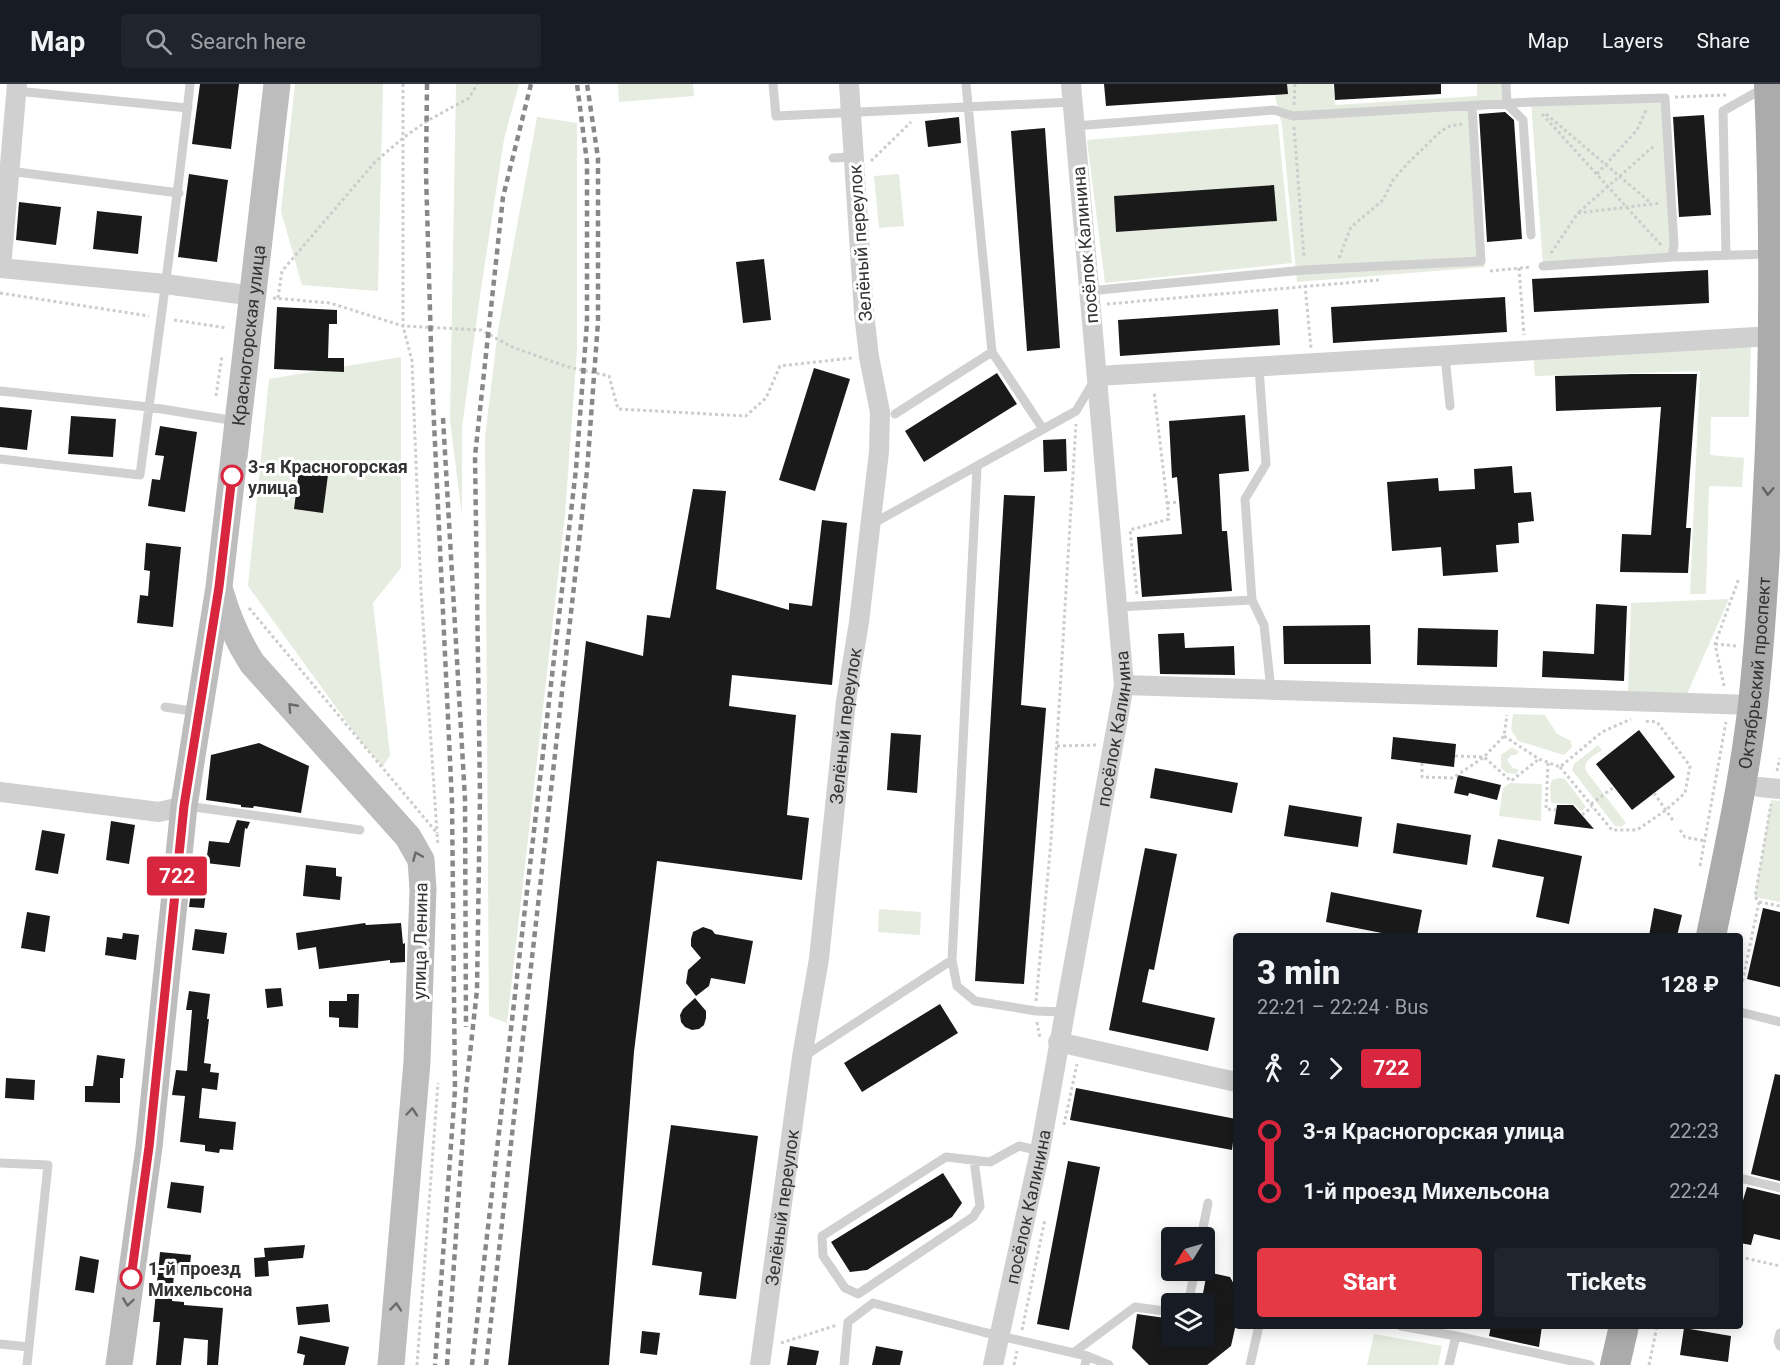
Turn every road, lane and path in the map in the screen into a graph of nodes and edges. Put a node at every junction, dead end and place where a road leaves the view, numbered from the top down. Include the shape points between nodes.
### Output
1 (190, 84) edge
2 (277, 84) edge
3 (403, 84) edge
4 (477, 84) edge
5 (773, 84) edge
6 (849, 84) edge
7 (966, 84) edge
8 (1295, 84) edge
9 (1506, 84) edge
10 (16, 87) edge
11 (1763, 88) edge
12 (1072, 93) edge
13 (1653, 98) junction
14 (1665, 98) junction
15 (1531, 102) junction
16 (1508, 104) junction
17 (1472, 106) junction
18 (968, 107) junction
19 (188, 108) junction
20 (923, 110) junction
21 (851, 113) junction
22 (1293, 116) junction
23 (1473, 123) junction
24 (1075, 126) junction
25 (1667, 134) junction
26 (403, 138) junction
27 (854, 157) junction
28 (832, 158) dead end
29 (1605, 164) junction
30 (8, 171) junction
31 (1597, 174) junction
32 (1620, 177) junction
33 (855, 178) junction
34 (1609, 187) junction
35 (179, 193) junction
36 (1671, 201) junction
37 (1652, 204) junction
38 (1626, 207) junction
39 (1578, 213) junction
40 (1531, 235) dead end
41 (1774, 254) junction
42 (1726, 255) junction
43 (1672, 257) junction
44 (1543, 266) junction
45 (0, 268) edge
46 (1338, 268) junction
47 (1519, 268) junction
48 (1304, 270) junction
49 (1485, 271) dead end
50 (1382, 280) dead end
51 (165, 284) junction
52 (1336, 284) junction
53 (1306, 286) junction
54 (0, 293) edge
55 (267, 297) junction
56 (1090, 298) junction
57 (160, 318) junction
58 (403, 326) junction
59 (227, 328) dead end
60 (1773, 336) junction
61 (1524, 339) dead end
62 (223, 351) dead end
63 (992, 352) junction
64 (1446, 356) junction
65 (869, 357) junction
66 (1312, 364) junction
67 (1259, 368) junction
68 (1097, 376) junction
69 (0, 391) edge
70 (1154, 391) dead end
71 (216, 396) dead end
72 (1450, 405) dead end
73 (149, 407) junction
74 (1076, 411) junction
75 (895, 414) dead end
76 (238, 421) junction
77 (1043, 429) junction
78 (0, 459) edge
79 (977, 468) junction
80 (1179, 502) dead end
81 (1167, 503) junction
82 (872, 525) junction
83 (1740, 569) dead end
84 (219, 587) junction
85 (1252, 600) junction
86 (1139, 606) junction
87 (1117, 607) junction
88 (1780, 619) edge
89 (1715, 644) junction
90 (1739, 646) dead end
91 (252, 663) junction
92 (206, 666) junction
93 (1124, 685) junction
94 (1271, 690) junction
95 (1505, 697) junction
96 (1740, 705) junction
97 (165, 707) dead end
98 (199, 713) junction
99 (1504, 736) junction
100 (1113, 745) junction
101 (1057, 746) junction
102 (1455, 756) dead end
103 (1484, 757) junction
104 (1780, 758) edge
105 (1539, 759) junction
106 (1548, 762) junction
107 (1422, 763) dead end
108 (1560, 767) junction
109 (1614, 787) dead end
110 (1771, 788) edge
111 (0, 792) edge
112 (1654, 793) dead end
113 (1592, 805) junction
114 (184, 806) junction
115 (1556, 810) dead end
116 (1666, 810) junction
117 (1582, 815) dead end
118 (1674, 822) dead end
119 (360, 830) dead end
120 (1680, 830) dead end
121 (437, 833) dead end
122 (1705, 841) junction
123 (1699, 872) dead end
124 (1760, 902) junction
125 (1780, 906) edge
126 (1712, 933) edge
127 (1732, 933) edge
128 (952, 960) junction
129 (1743, 979) edge
130 (1035, 1011) junction
131 (1064, 1012) junction
132 (1743, 1013) edge
133 (1780, 1022) edge
134 (1049, 1042) junction
135 (802, 1057) junction
136 (1233, 1081) edge
137 (1040, 1151) junction
138 (974, 1160) junction
139 (0, 1163) edge
140 (1743, 1179) edge
141 (1780, 1188) edge
142 (1208, 1203) dead end
143 (1204, 1227) edge
144 (1743, 1258) edge
145 (1780, 1266) edge
146 (1161, 1311) edge
147 (848, 1322) junction
148 (1259, 1329) edge
149 (1418, 1329) edge
150 (1623, 1329) edge
151 (1641, 1329) edge
152 (1657, 1329) edge
153 (1780, 1333) edge
154 (999, 1336) junction
155 (1456, 1336) junction
156 (0, 1344) edge
157 (1780, 1346) edge
158 (29, 1347) junction
159 (1073, 1353) junction
160 (761, 1357) edge
161 (1086, 1360) edge
162 (27, 1365) edge
163 (119, 1365) edge
164 (391, 1365) edge
165 (844, 1365) edge
166 (993, 1365) edge
167 (1109, 1365) edge
168 (1250, 1365) edge
169 (1449, 1365) edge
170 (1590, 1365) edge
171 (1615, 1365) edge
172 (1634, 1365) edge
173 (1649, 1365) edge

1 - 19 lane
2 - 55 street, Красногорская улица
3 - 26 path
4 - 26 path via 469,98
5 - 21 lane via 776,116
6 - 21 street, Зелёный переулок
7 - 18 lane
8 - 22 path
9 - 16 lane
10 - 19 lane
10 - 30 street
11 - 14 path
11 - 41 main road, Октябрьский проспект
11 - 42 lane via 1723,111
12 - 18 lane
12 - 24 street, посёлок Калинина
13 - 14 lane
13 - 15 lane
13 - 29 path via 1637,130
14 - 25 lane
15 - 16 lane
15 - 29 path
15 - 31 path
16 - 17 lane
16 - 40 lane via 1523,120
17 - 22 lane
17 - 23 lane
18 - 20 lane
18 - 63 lane
19 - 35 lane
20 - 21 lane
20 - 33 path
21 - 27 street, Зелёный переулок
22 - 24 lane via 1274,110
22 - 48 path
23 - 46 path via 1441,131 1408,163 1383,200 1351,227 1339,253
23 - 46 lane via 1481,261
24 - 56 street, посёлок Калинина
25 - 32 path
25 - 36 lane
26 - 55 path via 375,162 282,271
26 - 58 path
27 - 28 lane
27 - 33 street, Зелёный переулок
29 - 31 path
29 - 32 path
30 - 35 lane
30 - 45 street
31 - 34 path
32 - 34 path
32 - 37 path
33 - 65 street, Зелёный переулок
34 - 38 path
34 - 39 path
35 - 51 lane
36 - 37 path
36 - 43 lane
37 - 38 path
38 - 39 path
38 - 43 path
39 - 44 path
41 - 42 lane
41 - 60 main road, Октябрьский проспект
42 - 43 lane
43 - 44 lane
44 - 47 path
45 - 51 street
46 - 48 lane
46 - 52 path
47 - 49 path
47 - 61 path
48 - 53 path
48 - 56 lane
50 - 52 path
51 - 55 street
51 - 57 lane
52 - 53 path
53 - 56 path
53 - 66 path
54 - 57 path
55 - 58 path via 330,303
55 - 76 street, Красногорская улица
56 - 68 street, посёлок Калинина
57 - 59 path
57 - 73 lane
58 - 65 path via 481,330 512,347 568,367 609,376 618,409 746,416 766,398 780,366
58 - 121 path via 412,362 421,591
60 - 64 street
60 -> 96 main road, Октябрьский проспект via 1765,559
62 - 71 path
63 - 75 lane
63 - 77 lane
64 - 66 street
64 - 72 lane
65 - 82 street, Зелёный переулок via 880,412
66 - 67 street
67 - 68 street
67 - 85 lane via 1266,464 1245,499
68 - 74 lane
68 - 87 street, посёлок Калинина
69 - 73 lane
70 - 81 path
73 - 76 lane
73 - 78 lane via 140,475
74 - 77 lane
74 - 101 path
76 - 84 street, Красногорская улица
77 - 79 lane
79 - 82 lane
79 - 128 lane
80 - 81 path
81 - 86 path via 1169,519 1130,530
82 - 135 street, Зелёный переулок via 846,701 819,959
83 - 89 path
84 - 91 street, улица Ленина via 226,613
84 - 92 street, Красногорская улица
85 - 86 lane
85 - 94 lane via 1264,625
86 - 87 lane
87 - 93 street, посёлок Калинина
88 - 110 main road, Октябрьский проспект
89 - 90 path
89 - 96 path
91 - 92 street via 228,652
164 -> 91 street, улица Ленина via 417,1062 421,860 408,837
92 - 98 street, Красногорская улица
93 - 94 street
93 - 100 street, посёлок Калинина
94 - 95 street
95 - 96 street
95 - 99 path
96 - 122 path
96 - 126 main road, Октябрьский проспект via 1727,863
97 - 98 lane
98 - 114 street, Красногорская улица
99 - 103 path
99 - 105 path
100 - 101 path
100 - 131 street, посёлок Калинина
101 - 130 path
102 - 103 path
103 - 105 path via 1511,781
103 - 107 path via 1453,778 1422,777
104 - 110 path
105 - 106 path
106 - 108 path
106 - 115 path via 1546,809
108 - 113 path
108 - 116 path via 1602,732 1621,723 1630,719 1657,722 1690,766 1685,793
109 - 113 path
110 - 124 path via 1755,897
110 - 127 main road, Октябрьский проспект
111 - 114 street via 159,812
112 - 116 path
113 - 116 path via 1612,830 1636,830
113 - 117 path
114 - 119 lane
114 -> 163 street, Красногорская улица via 149,1147
116 - 118 path
120 - 122 path via 1685,837
122 - 123 path
124 - 125 path
124 - 129 path
128 - 130 lane via 957,986 975,1000
128 - 135 lane
130 - 131 lane
130 - 134 path
131 - 134 street, посёлок Калинина
132 - 133 lane
134 - 136 street
134 - 137 street, посёлок Калинина
135 - 160 street, Зелёный переулок
137 - 138 lane via 1019,1146 990,1162
137 - 154 street, посёлок Калинина
138 - 138 lane via 946,1157 822,1236 823,1256 845,1288 858,1294 973,1217 980,1206
139 - 158 lane via 48,1165
140 - 141 lane
142 - 143 lane
144 - 145 path
146 - 159 lane via 1135,1307
147 - 154 lane via 873,1303
147 - 160 path
147 - 165 lane
148 - 168 lane
149 - 155 lane
150 - 171 main road
151 - 172 main road
152 - 173 path
153 - 157 lane
154 - 159 lane
154 - 166 street, посёлок Калинина
155 - 169 lane
155 - 170 lane
156 - 158 lane
158 - 162 lane
159 - 161 lane
161 - 167 lane

